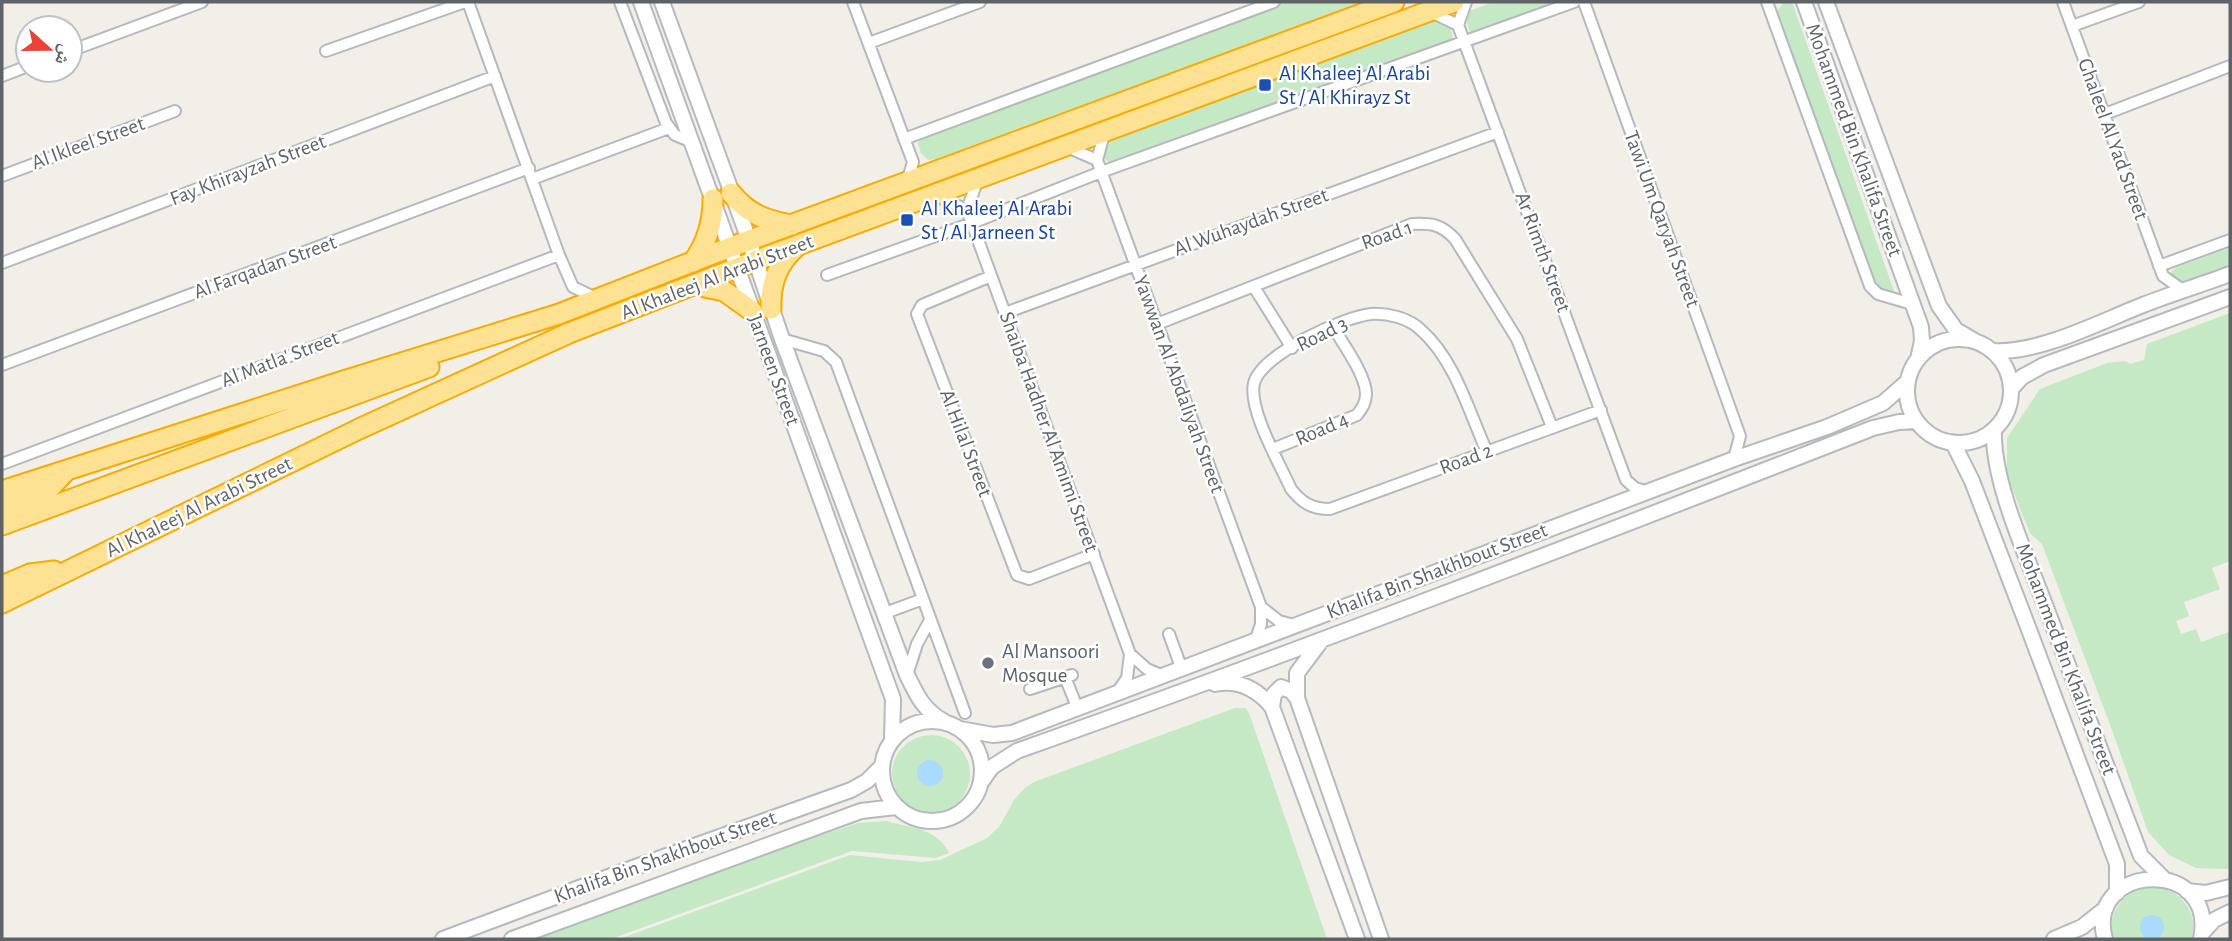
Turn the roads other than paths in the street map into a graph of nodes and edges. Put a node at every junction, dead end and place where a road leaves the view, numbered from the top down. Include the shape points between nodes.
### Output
1 (202, 2) edge
2 (467, 2) edge
3 (620, 2) edge
4 (640, 2) edge
5 (662, 2) edge
6 (853, 2) edge
7 (980, 2) edge
8 (1274, 2) edge
9 (1394, 2) edge
10 (1454, 2) edge
11 (1466, 2) edge
12 (1574, 2) edge
13 (1584, 2) edge
14 (1768, 2) edge
15 (1804, 2) edge
16 (1826, 2) edge
17 (2063, 2) edge
18 (2139, 2) edge
19 (1429, 11) junction
20 (1458, 24) junction
21 (2072, 26) junction
22 (1464, 41) junction
23 (869, 43) junction
24 (84, 46) edge
25 (326, 51) dead end
26 (2230, 66) edge
27 (495, 76) junction
28 (175, 111) dead end
29 (2105, 114) junction
30 (669, 128) junction
31 (1105, 131) junction
32 (1498, 132) junction
33 (904, 139) junction
34 (692, 142) junction
35 (1065, 146) junction
36 (913, 162) junction
37 (1099, 166) junction
38 (934, 172) junction
39 (531, 174) junction
40 (2, 176) edge
41 (978, 179) junction
42 (907, 182) junction
43 (935, 195) junction
44 (722, 196) junction
45 (967, 210) junction
46 (972, 223) junction
47 (793, 225) junction
48 (2230, 240) edge
49 (739, 244) junction
50 (796, 247) junction
51 (559, 255) junction
52 (693, 262) junction
53 (2, 263) edge
54 (746, 265) junction
55 (1135, 265) junction
56 (2161, 271) junction
57 (2230, 274) edge
58 (827, 275) dead end
59 (991, 276) junction
60 (694, 285) junction
61 (1254, 287) junction
62 (2185, 291) junction
63 (2230, 297) edge
64 (600, 299) junction
65 (2153, 301) junction
66 (1912, 304) junction
67 (762, 310) junction
68 (1005, 313) junction
69 (559, 314) junction
70 (1157, 324) junction
71 (1333, 327) junction
72 (782, 339) junction
73 (1975, 341) junction
74 (1292, 348) junction
75 (1992, 351) junction
76 (1918, 359) junction
77 (2, 365) edge
78 (1907, 382) junction
79 (2011, 389) junction
80 (1601, 410) junction
81 (1916, 421) junction
82 (1552, 427) junction
83 (1994, 430) junction
84 (1740, 436) junction
85 (1953, 443) junction
86 (1273, 449) junction
87 (1764, 449) junction
88 (1486, 452) junction
89 (1734, 459) junction
90 (2, 464) edge
91 (65, 471) junction
92 (1626, 480) junction
93 (2, 491) edge
94 (1648, 492) junction
95 (1619, 503) junction
96 (2, 509) edge
97 (1331, 509) joint
98 (2, 525) edge
99 (1094, 554) junction
100 (65, 572) junction
101 (2, 586) edge
102 (923, 599) junction
103 (2, 603) edge
104 (1261, 607) junction
105 (885, 613) junction
106 (930, 620) junction
107 (1294, 625) junction
108 (1169, 634) dead end
109 (1256, 639) junction
110 (1323, 639) junction
111 (938, 642) junction
112 (917, 644) junction
113 (1130, 654) junction
114 (1181, 667) junction
115 (908, 675) junction
116 (1161, 675) junction
117 (1030, 689) dead end
118 (1118, 691) junction
119 (1183, 692) junction
120 (1297, 698) junction
121 (1077, 707) junction
122 (1272, 707) junction
123 (965, 713) dead end
124 (945, 722) junction
125 (960, 729) junction
126 (892, 740) junction
127 (882, 766) junction
128 (982, 781) junction
129 (896, 807) junction
130 (2162, 878) junction
131 (2230, 887) edge
132 (2187, 891) junction
133 (2114, 897) junction
134 (2230, 912) edge
135 (2202, 936) edge
136 (443, 939) edge
137 (512, 939) edge
138 (1357, 939) edge
139 (1381, 939) edge
140 (2054, 939) edge
141 (2105, 939) edge

1 - 24 street
2 - 25 street
2 - 27 street
3 - 30 street
4 - 34 main road, Jarneen Street
5 - 44 main road, Jarneen Street
6 - 23 street
7 - 23 street
8 - 33 street
9 - 38 highway, Al Khaleej Al Arabi Street
10 - 19 highway, Al Khaleej Al Arabi Street
11 - 20 street
12 - 22 street
13 - 84 street, Tawi Um Qaryah Street
14 - 66 street via 1870,286 1878,294
15 - 66 main road, Mohammed Bin Khalifa Street
16 - 73 main road, Mohammed Bin Khalifa Street via 1938,306 1956,330
17 - 21 street, Ghaleel Al Yad Street
18 - 21 street
19 - 20 street
19 - 31 highway, Al Khaleej Al Arabi Street
20 - 22 street, Ar Rimth Street
21 - 29 street, Ghaleel Al Yad Street
22 - 32 street, Ar Rimth Street
22 - 37 street
23 - 33 street
26 - 29 street
27 - 39 street
27 - 53 street, Fay Khirayzah Street
28 - 40 street, Al Ikleel Street
29 - 56 street, Ghaleel Al Yad Street
30 - 34 street
30 - 39 street
31 - 35 highway, Al Khaleej Al Arabi Street
31 - 37 street
32 - 55 street, Al Wuhaydah Street
32 - 80 street, Ar Rimth Street
33 - 36 street
34 - 44 main road, Jarneen Street
35 - 37 street
35 - 41 highway, Al Khaleej Al Arabi Street
36 - 38 street
36 - 42 street
37 - 46 street
37 - 55 street, Yawwan Al 'Abdaliyah Street
38 - 42 highway, Al Khaleej Al Arabi Street
39 - 51 street
39 - 77 street, Al Farqadan Street
41 - 43 highway, Al Khaleej Al Arabi Street
41 - 45 street
42 - 47 highway, Al Khaleej Al Arabi Street
43 - 45 street
43 - 50 highway, Al Khaleej Al Arabi Street
44 - 47 highway via 758,217
44 - 49 main road, Jarneen Street
44 - 52 highway
45 - 46 street, Shaiba Hadher Al Amimi Street
46 - 58 street
46 - 59 street, Shaiba Hadher Al Amimi Street
47 - 49 highway, Al Khaleej Al Arabi Street
48 - 56 street
49 - 52 highway, Al Khaleej Al Arabi Street
49 - 54 main road, Jarneen Street
50 - 54 highway, Al Khaleej Al Arabi Street
50 - 67 highway via 783,261
51 - 64 street via 573,287
51 - 90 street, Al Matla' Street
52 - 64 highway, Al Khaleej Al Arabi Street
54 - 60 highway, Al Khaleej Al Arabi Street
54 - 67 main road, Jarneen Street
55 - 68 street, Al Wuhaydah Street
55 - 70 street, Yawwan Al 'Abdaliyah Street
56 - 62 street
56 - 65 street
57 - 62 main road
59 - 68 street, Shaiba Hadher Al Amimi Street
59 - 99 street, Al Hilal Street via 922,305 917,314 1017,575 1029,579
60 - 67 highway via 724,291
60 - 100 highway, Al Khaleej Al Arabi Street via 569,334 372,423
61 - 70 street, Road 1
61 - 74 street
61 - 82 street, Road 1 via 1412,224 1433,223 1446,229 1517,339
62 - 65 main road
63 - 79 main road via 2044,365
64 - 69 highway, Al Khaleej Al Arabi Street
65 - 75 main road via 2036,346
66 - 76 main road, Mohammed Bin Khalifa Street via 1921,327
67 - 72 main road, Jarneen Street
67 - 126 main road, Jarneen Street via 893,699
68 - 99 street, Shaiba Hadher Al Amimi Street
69 - 91 highway, Al Khaleej Al Arabi Street
69 - 98 highway via 475,351
70 - 104 street, Yawwan Al 'Abdaliyah Street
71 - 74 street, Road 3
71 - 86 street, Road 4 via 1359,371 1367,392 1364,405 1357,415
71 - 88 street, Road 3 via 1373,314 1405,319 1420,328 1450,369
72 - 102 street via 824,351 836,362
72 - 105 main road, Jarneen Street
73 - 75 main road
73 - 76 main road via 1943,341
74 - 86 street, Road 3 via 1272,361 1254,384 1257,410
75 - 79 main road via 2005,368
76 - 78 main road
78 - 81 main road via 1909,409
78 - 87 main road, Khalifa Bin Shakhbout Street via 1883,403
79 - 83 main road via 2009,404
80 - 82 street, Road 2
80 - 92 street, Ar Rimth Street
81 - 85 main road via 1939,440
81 - 110 main road, Khalifa Bin Shakhbout Street via 1873,428
82 - 88 street, Road 2
83 - 85 main road via 1975,440
83 - 130 main road, Mohammed Bin Khalifa Street via 1997,470 2039,588 2141,856
84 - 87 street
84 - 89 street
85 - 133 main road, Mohammed Bin Khalifa Street via 1972,481 2117,864
86 - 97 street, Road 3 via 1298,499
87 - 89 main road, Khalifa Bin Shakhbout Street
88 - 97 street, Road 2
89 - 94 main road, Khalifa Bin Shakhbout Street
91 - 93 highway, Al Khaleej Al Arabi Street
91 - 96 highway via 46,492
92 - 94 street
92 - 95 street
94 - 95 main road, Khalifa Bin Shakhbout Street
95 - 107 main road, Khalifa Bin Shakhbout Street
99 - 113 street, Shaiba Hadher Al Amimi Street
100 - 101 highway via 39,572
100 - 103 highway, Al Khaleej Al Arabi Street
102 - 105 street
102 - 106 street
104 - 107 street via 1279,621
104 - 109 street, Yawwan Al 'Abdaliyah Street
105 - 115 main road, Jarneen Street
106 - 111 street
106 - 112 street
107 - 109 main road, Khalifa Bin Shakhbout Street
108 - 114 street
109 - 114 main road, Khalifa Bin Shakhbout Street
110 - 119 main road, Khalifa Bin Shakhbout Street
110 - 120 main road via 1297,673
111 - 112 street
111 - 123 street
112 - 115 street
113 - 116 street
113 - 118 street via 1127,678
114 - 116 main road, Khalifa Bin Shakhbout Street
115 - 124 main road, Jarneen Street via 924,707
116 - 118 main road, Khalifa Bin Shakhbout Street
117 - 121 street via 1068,676
118 - 121 main road, Khalifa Bin Shakhbout Street
119 - 122 main road via 1234,683 1254,690
119 - 128 main road, Khalifa Bin Shakhbout Street via 1017,751 992,767
120 - 122 main road via 1281,687 1274,694
120 - 139 main road
121 - 125 main road, Khalifa Bin Shakhbout Street via 1012,733
122 - 138 main road
124 - 125 main road
124 - 126 main road via 916,723
125 - 128 main road via 979,751
126 - 127 main road
127 - 129 main road via 882,781
127 - 136 main road, Khalifa Bin Shakhbout Street via 851,790
128 - 129 main road via 976,797 951,818 922,821
129 - 137 main road, Khalifa Bin Shakhbout Street via 861,811
130 - 132 main road
130 - 133 main road via 2130,883
131 - 132 main road via 2206,893
132 - 135 main road via 2202,917
133 - 140 main road via 2090,922
133 - 141 main road, Mohammed Bin Khalifa Street via 2104,920
134 - 135 main road via 2214,920

